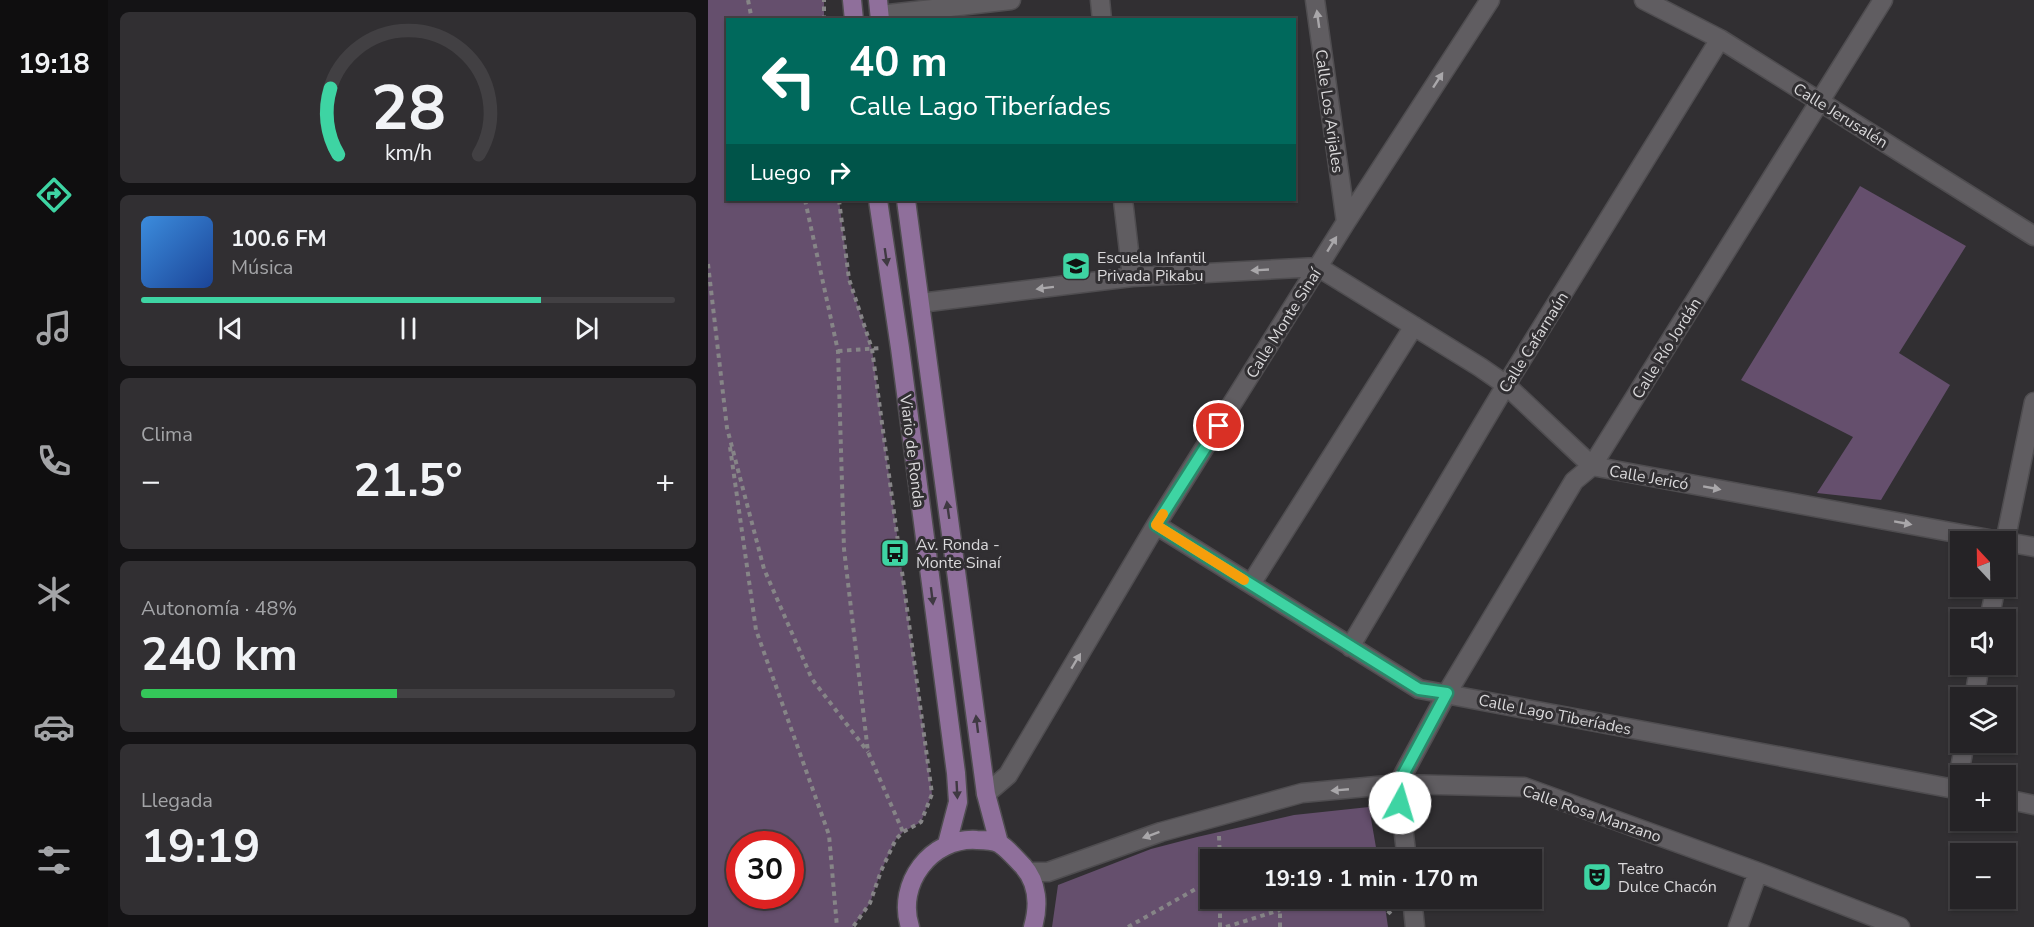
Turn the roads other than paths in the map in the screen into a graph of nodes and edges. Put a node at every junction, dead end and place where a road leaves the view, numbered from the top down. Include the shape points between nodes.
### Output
1 (852, 0) edge
2 (1011, 0) edge
3 (1100, 0) edge
4 (1315, 0) edge
5 (1490, 0) edge
6 (1644, 0) edge
7 (1883, 0) edge
8 (879, 11) edge
9 (854, 18) edge
10 (1102, 18) edge
11 (1720, 39) junction
12 (1819, 102) junction
13 (878, 201) edge
14 (906, 201) edge
15 (1123, 201) edge
16 (1346, 222) junction
17 (2034, 236) edge
18 (1318, 267) junction
19 (1132, 277) junction
20 (920, 303) junction
21 (1414, 326) junction
22 (1506, 385) junction
23 (2034, 402) edge
24 (1592, 466) junction
25 (1156, 525) junction
26 (1950, 531) edge
27 (2007, 531) edge
28 (2016, 543) edge
29 (2034, 547) edge
30 (1251, 584) junction
31 (1350, 646) junction
32 (1447, 693) junction
33 (1398, 784) junction
34 (1950, 788) edge
35 (986, 794) junction
36 (2016, 801) edge
37 (2034, 805) edge
38 (999, 843) junction
39 (947, 844) junction
40 (1406, 849) edge
41 (1029, 872) junction
42 (1758, 872) junction
43 (1414, 909) edge
44 (910, 927) edge
45 (1033, 927) edge
46 (1416, 927) edge
47 (1737, 927) edge
48 (1900, 927) edge

1 - 9 main road
2 - 8 street
3 - 10 street
16 -> 4 street, Calle Los Arijales
16 -> 5 street, Calle Monte Sinaí
6 - 11 street, Calle Jerusalén
7 - 12 street, Calle Río Jordán
11 - 12 street, Calle Jerusalén
11 - 22 street, Calle Cafarnaún
12 - 17 street, Calle Jerusalén
12 - 24 street, Calle Río Jordán
13 -> 39 main road, Viario de Ronda via 956,773 958,802
14 - 20 main road, Viario de Ronda
15 - 19 street
18 -> 16 street, Calle Monte Sinaí
18 -> 19 street
18 - 21 street, Calle Jericó
18 - 25 street, Calle Monte Sinaí
19 -> 20 street
35 -> 20 main road, Viario de Ronda
21 - 22 street, Calle Jericó
21 - 30 street
22 - 24 street, Calle Jericó
22 - 31 street, Calle Cafarnaún
23 - 27 street
24 -> 26 street, Calle Jericó
24 - 32 street, Calle Río Jordán via 1574,481
25 - 30 street, Calle Lago Tiberíades
35 -> 25 street, Calle Monte Sinaí via 1008,775
28 - 29 street, Calle Jericó
30 - 31 street, Calle Lago Tiberíades
31 - 32 street, Calle Lago Tiberíades via 1419,689
32 - 33 street, Calle Río Jordán
32 - 34 street, Calle Lago Tiberíades
33 - 40 street
33 -> 41 street, Calle Rosa Manzano via 1302,793 1161,832 1048,872
33 - 42 street, Calle Rosa Manzano via 1524,787
35 - 38 main road, Viario de Ronda
36 - 37 street
38 - 39 main road via 968,839
38 - 41 main road
39 - 44 main road via 924,861 909,885 906,914
41 - 45 main road via 1037,894
42 - 47 street
42 - 48 street, Calle Rosa Manzano
43 - 46 street

